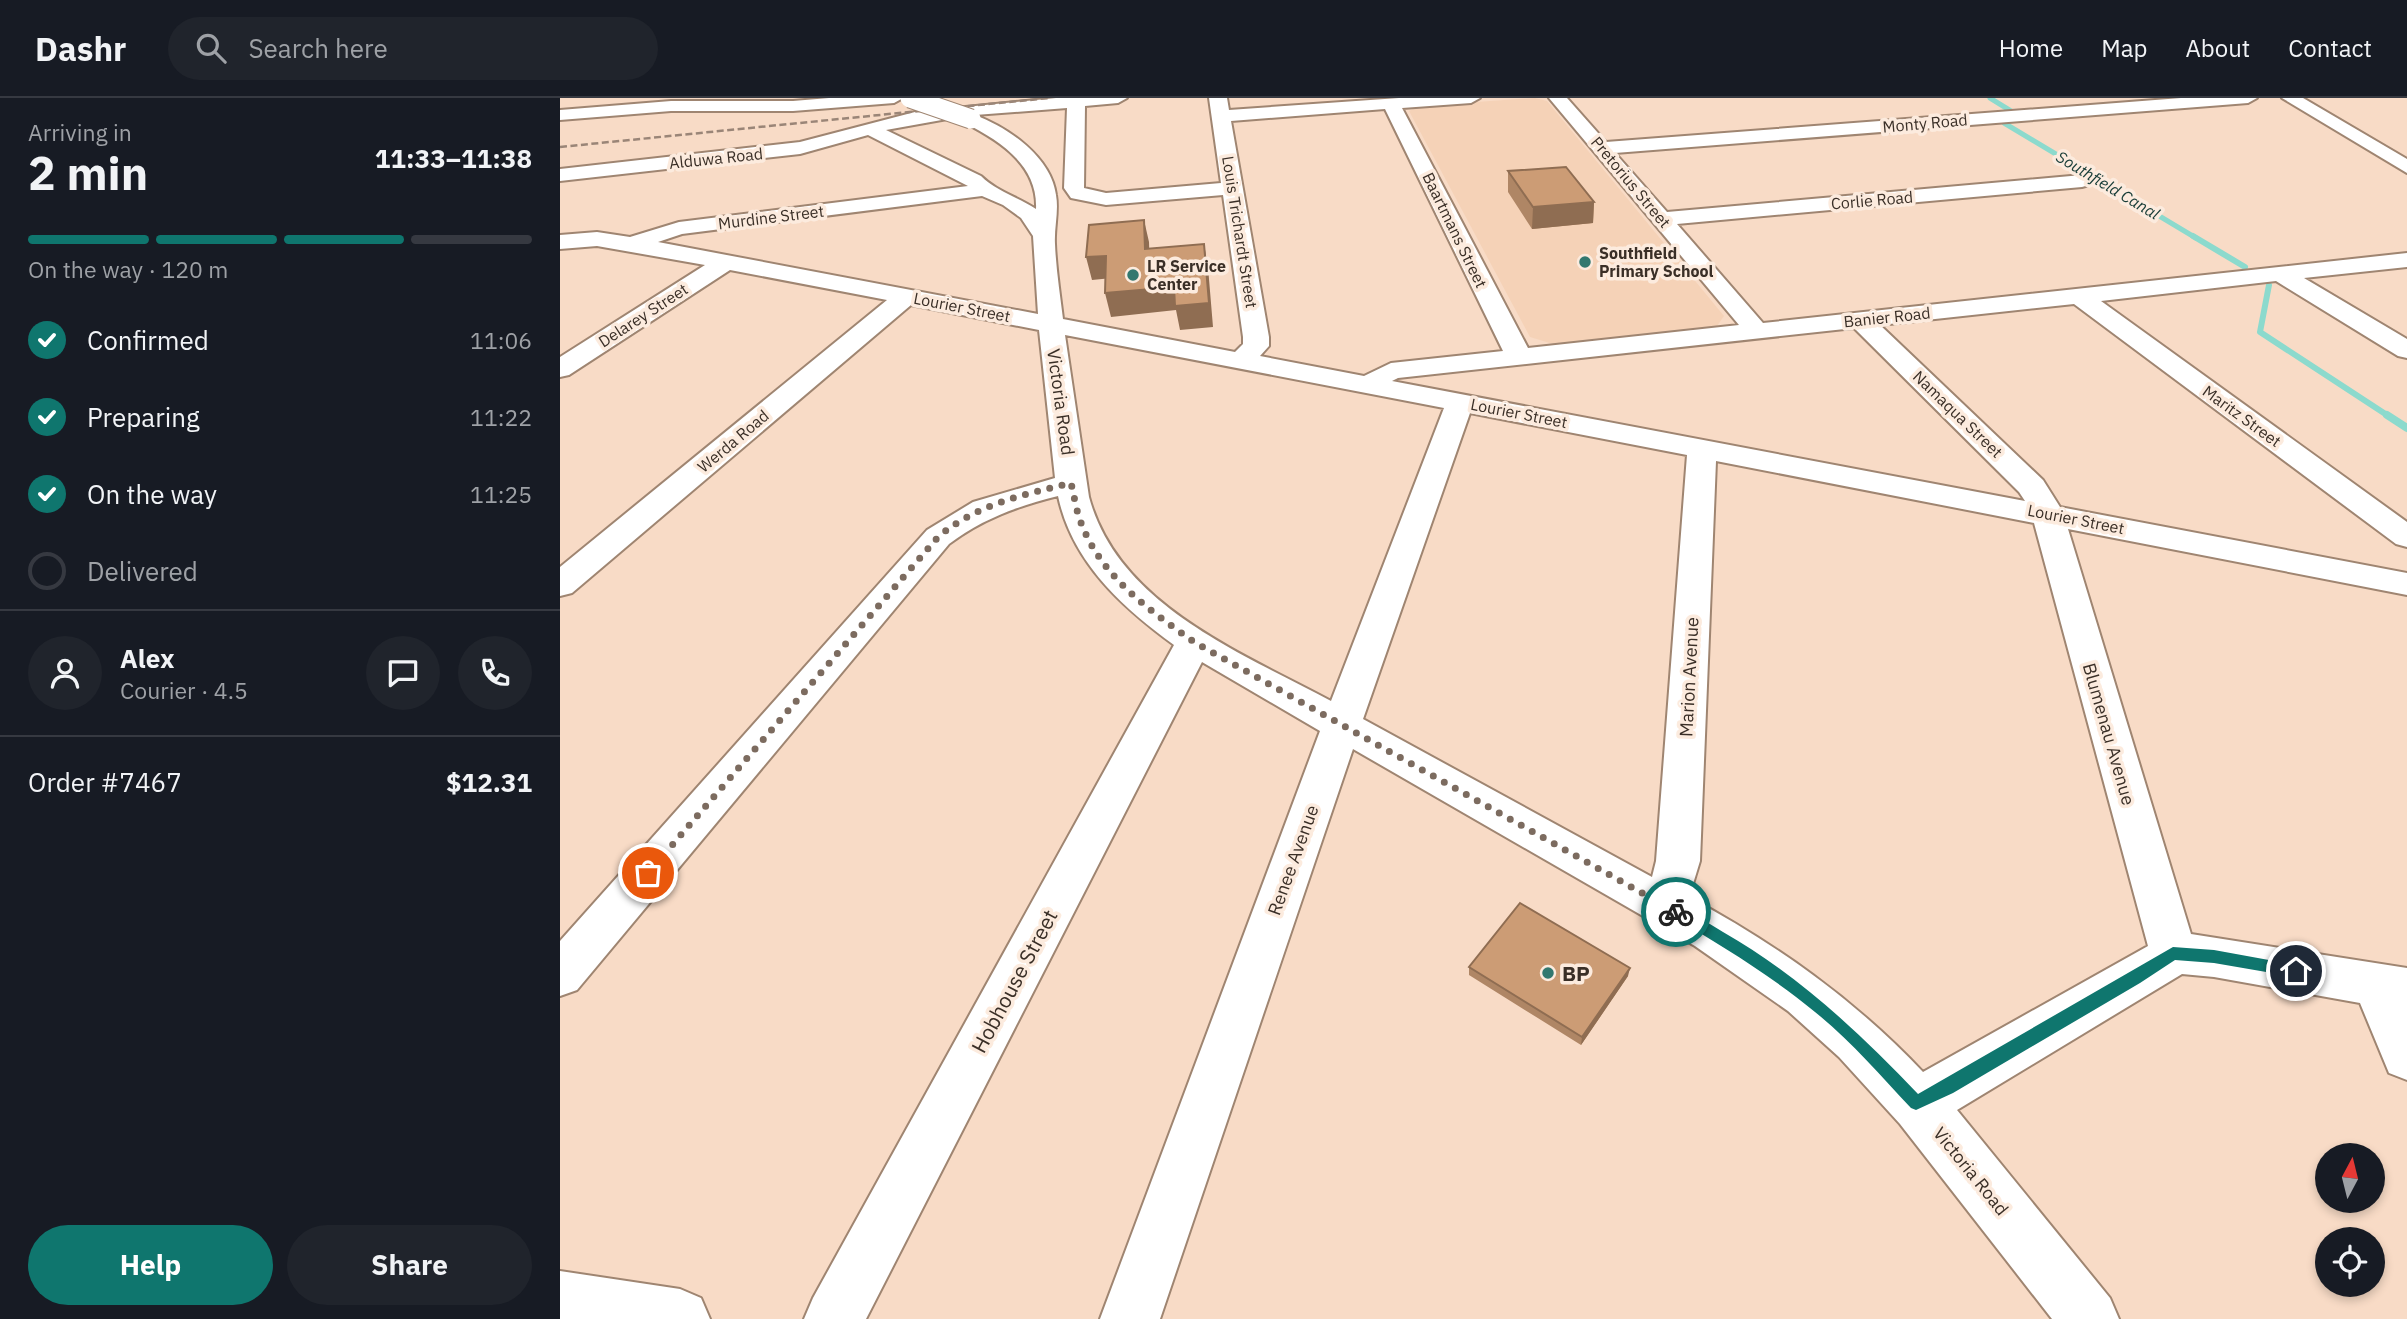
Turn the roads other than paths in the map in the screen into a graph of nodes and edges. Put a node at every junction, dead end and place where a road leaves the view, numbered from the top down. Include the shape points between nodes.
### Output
1 (894, 98) edge
2 (910, 98) edge
3 (1118, 98) edge
4 (1471, 98) edge
5 (1558, 98) edge
6 (2248, 98) edge
7 (2291, 98) edge
8 (763, 102) edge
9 (1076, 102) junction
10 (1391, 104) junction
11 (1908, 104) dead end
12 (1220, 107) edge
13 (560, 115) edge
14 (1935, 122) junction
15 (870, 129) junction
16 (1602, 148) junction
17 (2407, 167) edge
18 (560, 175) edge
19 (2082, 181) dead end
20 (1234, 188) junction
21 (984, 191) junction
22 (1662, 219) junction
23 (1043, 235) junction
24 (560, 242) edge
25 (631, 244) junction
26 (2407, 260) edge
27 (726, 262) junction
28 (2266, 276) junction
29 (2078, 295) junction
30 (906, 297) junction
31 (1860, 320) junction
32 (1050, 324) junction
33 (1757, 331) junction
34 (2407, 350) edge
35 (1519, 357) junction
36 (1241, 360) junction
37 (561, 367) edge
38 (1371, 384) junction
39 (1460, 402) junction
40 (1702, 447) junction
41 (1071, 483) junction
42 (2048, 514) junction
43 (2407, 537) edge
44 (2406, 585) edge
45 (560, 586) edge
46 (1194, 642) junction
47 (1341, 725) junction
48 (1661, 904) junction
49 (2173, 953) junction
50 (560, 975) edge
51 (2392, 988) edge
52 (2407, 1056) edge
53 (1916, 1102) junction
54 (560, 1301) edge
55 (680, 1319) edge
56 (834, 1319) edge
57 (1130, 1319) edge
58 (2089, 1319) edge

1 - 8 street via 826,104
2 - 23 street, Victoria Road, bridge via 971,118 1006,139 1031,162 1045,187
3 - 9 street, Alduwa Road
4 - 10 street
5 - 16 street, Pretorius Street
6 - 14 street, Monty Road
7 - 17 street
8 - 13 street
9 - 15 street, Alduwa Road via 927,116
9 - 20 street via 1074,188 1083,197
10 - 12 street
10 - 35 street, Baartmans Street
11 - 14 street
12 - 20 street, Louis Trichardt Street
14 - 16 street, Monty Road
15 - 18 street, Alduwa Road via 787,150
15 - 21 street via 974,180
16 - 22 street, Pretorius Street
19 - 22 street, Corlie Road
20 - 36 street, Louis Trichardt Street via 1257,343
21 - 23 street via 1029,214
21 - 25 street, Murdine Street via 679,228
22 - 33 street, Pretorius Street
23 - 32 street, Victoria Road
24 - 25 street, Murdine Street via 597,239
25 - 27 street, Lourier Street
26 - 28 street, Banier Road
27 - 30 street, Lourier Street
27 - 37 street, Delarey Street
28 - 29 street, Banier Road
28 - 34 street
29 - 31 street, Banier Road
29 - 43 street, Maritz Street
30 - 32 street, Lourier Street
30 - 45 street, Werda Road
31 - 33 street, Banier Road
31 - 42 street, Namaqua Street via 2032,487
32 - 36 street, Lourier Street
32 - 41 street, Victoria Road
33 - 35 street, Banier Road
35 - 38 street, Banier Road via 1391,372
36 - 38 street, Lourier Street
38 - 39 street, Lourier Street
39 - 40 street, Lourier Street
39 - 47 street, Renee Avenue
40 - 42 street, Lourier Street
40 - 48 street, Marion Avenue via 1678,861
41 - 46 street, Victoria Road via 1080,520 1099,557 1124,589
41 - 50 street via 995,503 938,537
42 - 44 street, Lourier Street
42 - 49 street, Blumenau Avenue
46 - 47 street, Victoria Road
46 - 56 street, Hobhouse Street
47 - 48 street, Victoria Road
47 - 57 street, Renee Avenue
48 - 53 street, Victoria Road via 1745,952 1821,1007
49 - 51 street
49 - 53 street
51 - 52 street
53 - 58 street, Victoria Road
54 - 55 street

